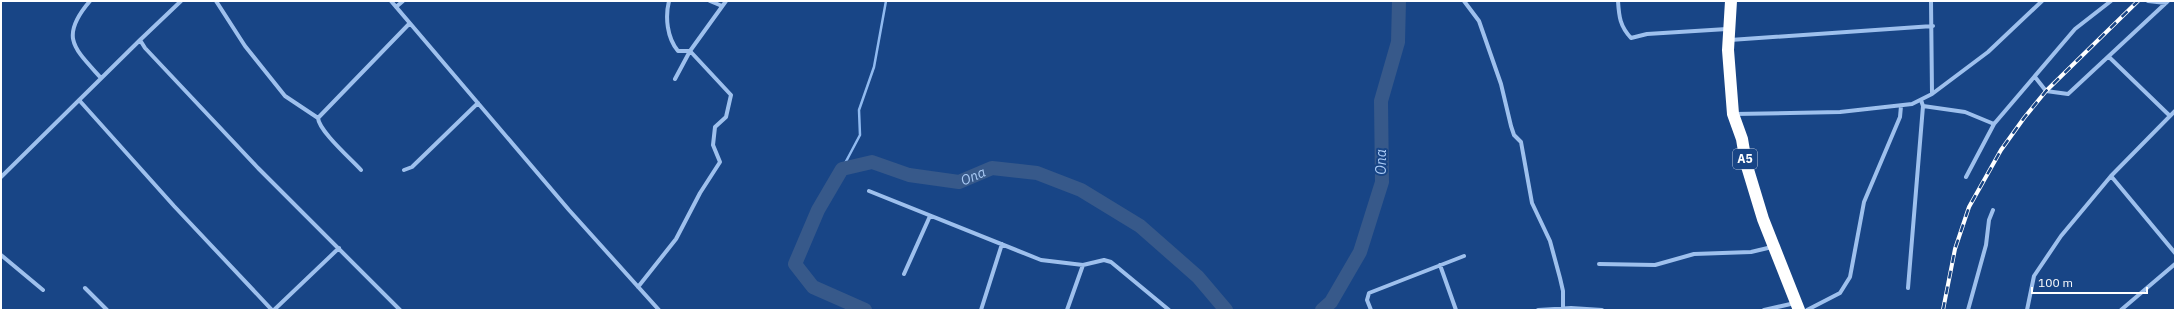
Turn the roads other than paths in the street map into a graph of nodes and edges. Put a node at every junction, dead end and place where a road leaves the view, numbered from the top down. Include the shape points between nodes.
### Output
1 (90, 1) edge
2 (180, 1) edge
3 (216, 1) edge
4 (391, 1) edge
5 (403, 1) edge
6 (669, 1) edge
7 (710, 1) edge
8 (726, 1) edge
9 (1464, 1) edge
10 (1618, 1) edge
11 (1730, 1) edge
12 (1932, 1) edge
13 (2042, 1) edge
14 (2111, 1) edge
15 (2148, 1) edge
16 (2167, 2) edge
17 (722, 6) junction
18 (396, 7) junction
19 (409, 24) junction
20 (1933, 26) junction
21 (1729, 35) junction
22 (140, 40) junction
23 (690, 51) junction
24 (2110, 57) junction
25 (2035, 77) junction
26 (101, 78) junction
27 (675, 79) dead end
28 (1932, 94) junction
29 (79, 100) junction
30 (1921, 100) junction
31 (478, 103) junction
32 (1901, 106) junction
33 (1923, 106) junction
34 (2175, 111) edge
35 (1733, 114) junction
36 (2170, 116) junction
37 (318, 118) junction
38 (1994, 124) junction
39 (361, 170) dead end
40 (404, 170) dead end
41 (2111, 176) junction
42 (1, 177) edge
43 (1966, 178) dead end
44 (869, 191) dead end
45 (1993, 210) dead end
46 (930, 216) junction
47 (1002, 244) junction
48 (1773, 246) junction
49 (339, 248) junction
50 (2175, 252) edge
51 (1, 255) edge
52 (1464, 256) dead end
53 (1083, 264) junction
54 (1599, 264) dead end
55 (2175, 264) edge
56 (1440, 265) junction
57 (904, 274) dead end
58 (638, 287) junction
59 (85, 288) dead end
60 (1908, 288) dead end
61 (43, 290) dead end
62 (1797, 306) edge
63 (1563, 308) junction
64 (107, 310) edge
65 (273, 310) edge
66 (400, 310) edge
67 (659, 310) edge
68 (981, 310) edge
69 (1067, 310) edge
70 (1169, 310) edge
71 (1371, 310) edge
72 (1456, 310) edge
73 (1538, 310) edge
74 (1602, 310) edge
75 (1764, 310) edge
76 (1807, 310) edge
77 (1968, 310) edge
78 (2027, 310) edge
79 (2121, 310) edge

1 - 26 street via 79,13 73,26 73,43
2 - 22 street
3 - 37 street via 245,46 285,96
4 - 18 street
5 - 18 street
6 - 23 street via 667,23 674,46 678,50
7 - 17 street
8 - 17 street
9 - 63 street via 1479,21 1501,84 1514,135 1521,142 1532,203 1550,241 1560,278
10 - 21 street via 1619,20 1631,38 1647,34
11 - 21 highway, A5
12 - 20 street
13 - 28 street via 1988,52
14 - 25 street via 2075,29
15 - 16 street
16 - 24 street
17 - 23 street
18 - 19 street
19 - 31 street
19 - 37 street
20 - 21 street
20 - 28 street
21 - 35 highway, A5 via 1729,78
22 - 26 street
22 - 49 street via 258,168
23 - 27 street
23 - 58 street via 731,95 726,116 715,127 713,146 720,162 676,239
24 - 25 street via 2068,94 2046,91
24 - 36 street
25 - 38 street
26 - 29 street
28 - 30 street
29 - 42 street
29 - 65 street via 174,206
30 - 32 street
30 - 33 street
31 - 40 street via 412,166
31 - 58 street
32 - 35 street via 1840,112
32 - 76 street via 1900,117 1864,202 1850,277 1840,293
33 - 38 street via 1965,112
33 - 60 street
34 - 36 street
35 - 48 highway, A5 via 1742,139 1748,172
36 - 41 street
37 - 39 street via 325,131
38 - 43 street
41 - 50 street
41 - 78 street via 2045,258 2034,276
44 - 46 street
45 - 77 street
46 - 47 street
46 - 57 street
47 - 53 street via 1041,260
47 - 68 street
48 - 54 street via 1751,252 1694,254 1655,266
48 - 62 highway, A5
49 - 65 street
49 - 66 street
51 - 61 street
52 - 56 street
53 - 69 street
53 - 70 street via 1104,260 1112,262
55 - 79 street
56 - 71 street via 1369,294 1367,300
56 - 72 street
58 - 67 street
59 - 64 street
62 - 75 street
63 - 73 street
63 - 74 street

